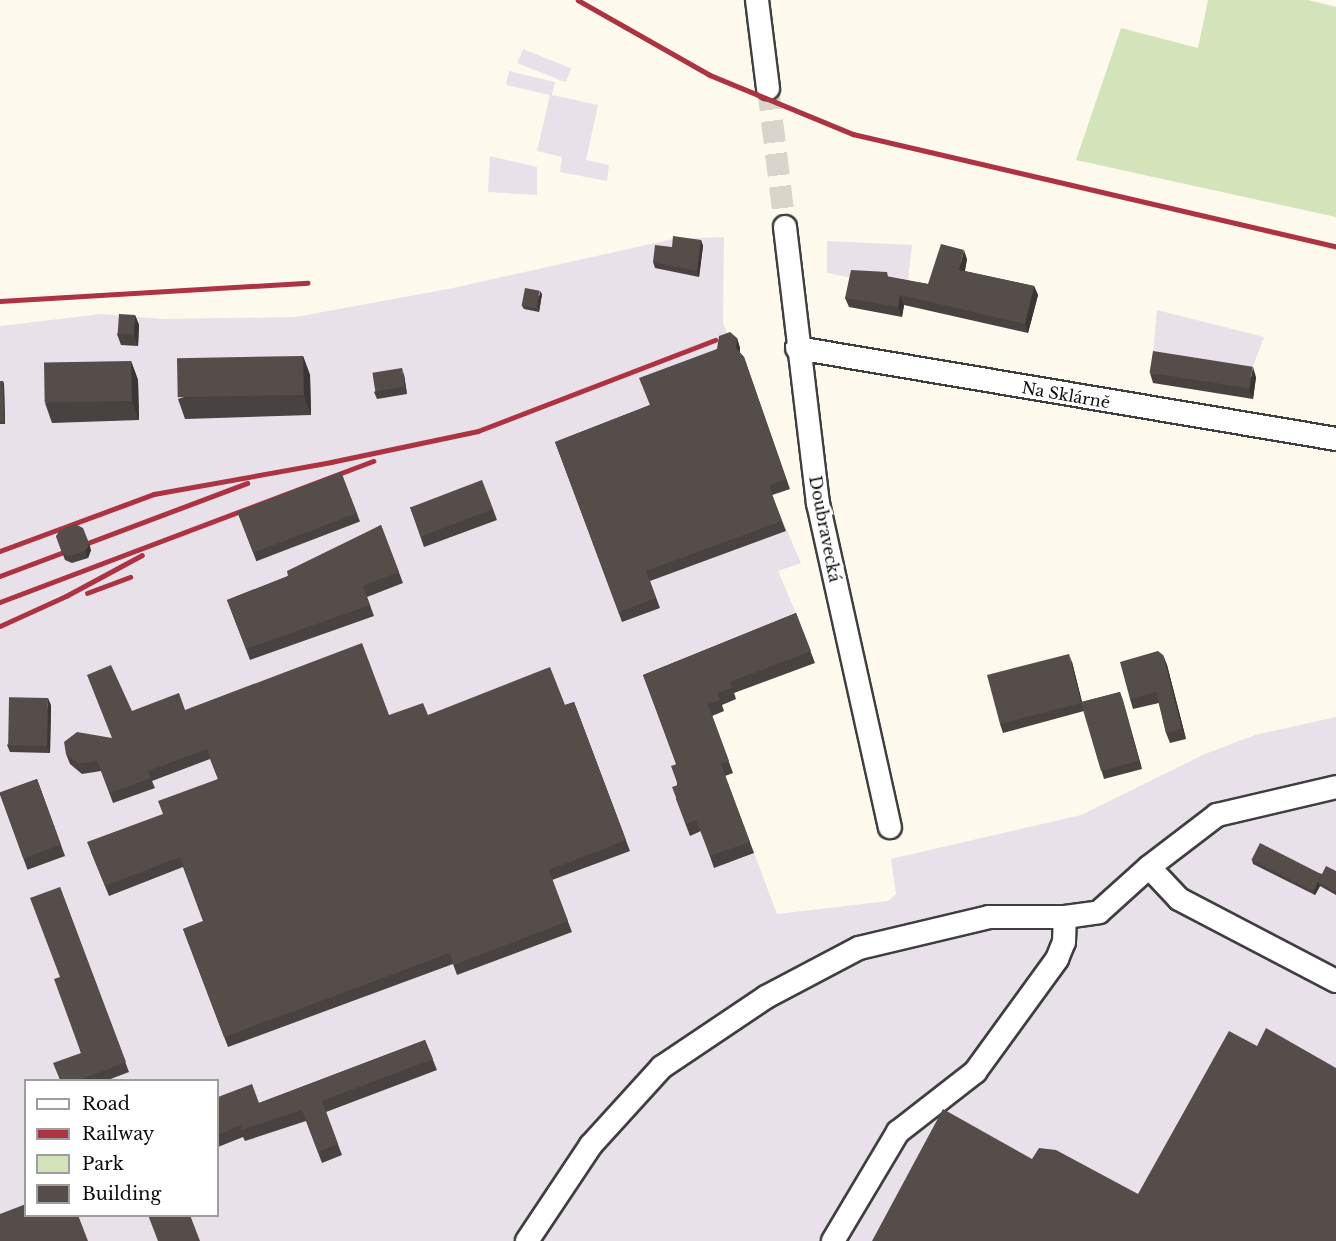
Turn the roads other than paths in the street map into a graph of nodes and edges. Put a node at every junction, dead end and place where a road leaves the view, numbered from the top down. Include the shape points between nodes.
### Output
1 (757, 0) edge
2 (768, 88) tunnel mouth
3 (785, 227) tunnel mouth
4 (797, 348) junction
5 (1336, 439) edge
6 (1336, 787) edge
7 (890, 827) dead end
8 (1149, 867) junction
9 (1065, 917) junction
10 (1336, 981) edge
11 (527, 1241) edge
12 (833, 1241) edge

1 - 2 street
3 - 4 street, Doubravecká
4 - 5 street, Na Sklárně
4 - 7 street, Doubravecká via 818,503
6 - 8 street via 1217,815
8 - 9 street via 1100,912
8 - 10 street via 1179,899
9 - 11 street via 988,917 859,948 766,997 662,1067 591,1145
9 - 12 street via 1064,942 1057,959 975,1072 898,1132

